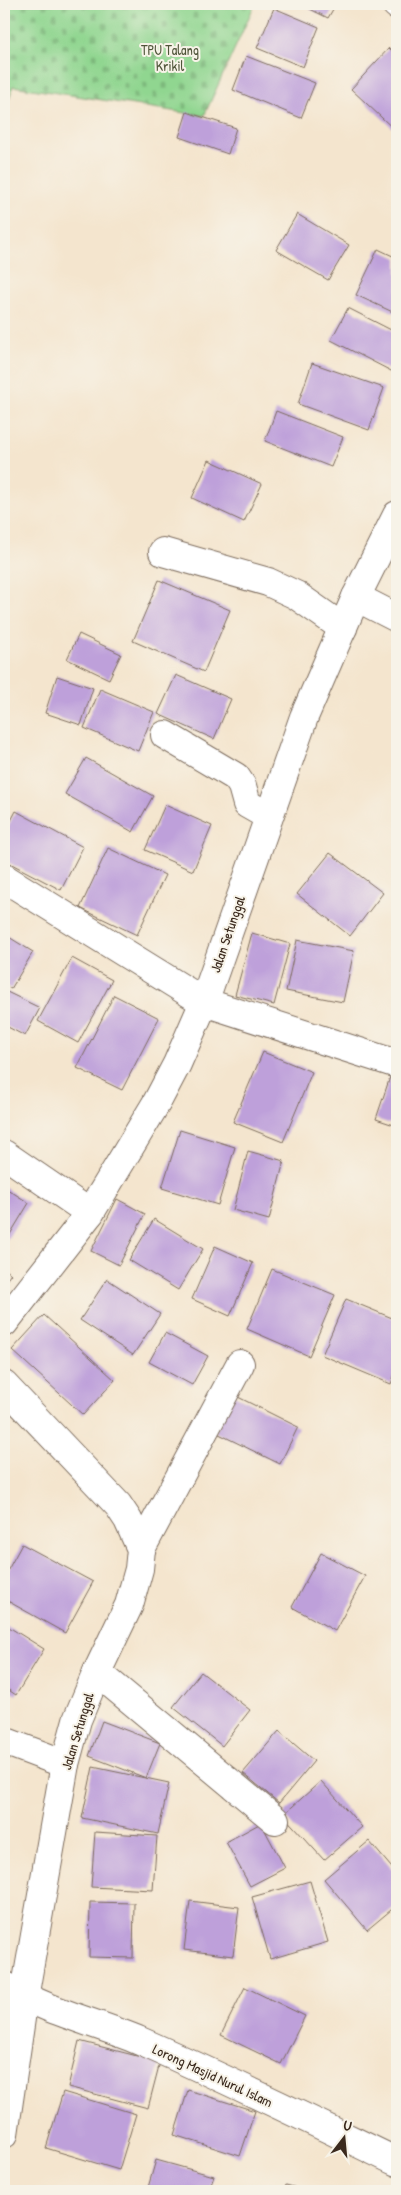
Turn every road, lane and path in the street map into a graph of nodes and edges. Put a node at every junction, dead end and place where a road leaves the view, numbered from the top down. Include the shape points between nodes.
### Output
1 (397, 515) edge
2 (162, 552) dead end
3 (356, 598) junction
4 (397, 618) edge
5 (343, 628) junction
6 (165, 735) dead end
7 (268, 816) junction
8 (4, 878) edge
9 (204, 1002) junction
10 (397, 1064) edge
11 (4, 1154) edge
12 (90, 1213) junction
13 (4, 1323) edge
14 (240, 1364) dead end
15 (4, 1385) edge
16 (140, 1549) junction
17 (97, 1672) junction
18 (4, 1741) edge
19 (64, 1764) junction
20 (275, 1820) dead end
21 (14, 1991) edge
22 (4, 2134) edge
23 (397, 2162) edge

1 - 3 street, Jalan Setunggal
2 - 5 street via 268,582 296,595
3 - 4 street
3 - 5 street, Jalan Setunggal
5 - 7 street, Jalan Setunggal via 304,717
6 - 7 street via 236,777 247,804
7 - 9 street, Jalan Setunggal
8 - 9 street
9 - 10 street
9 - 12 street, Jalan Setunggal via 157,1102
11 - 12 street
12 - 13 street, Jalan Setunggal
14 - 16 street
15 - 16 street, Jalan Setunggal via 118,1505
16 - 17 street, Jalan Setunggal via 139,1569 129,1605
17 - 19 street, Jalan Setunggal via 77,1720
17 - 20 street
18 - 19 street
19 - 21 street, Jalan Setunggal
21 - 22 street, Jalan Setunggal
21 - 23 street, Lorong Masjid Nurul Islam via 167,2053

